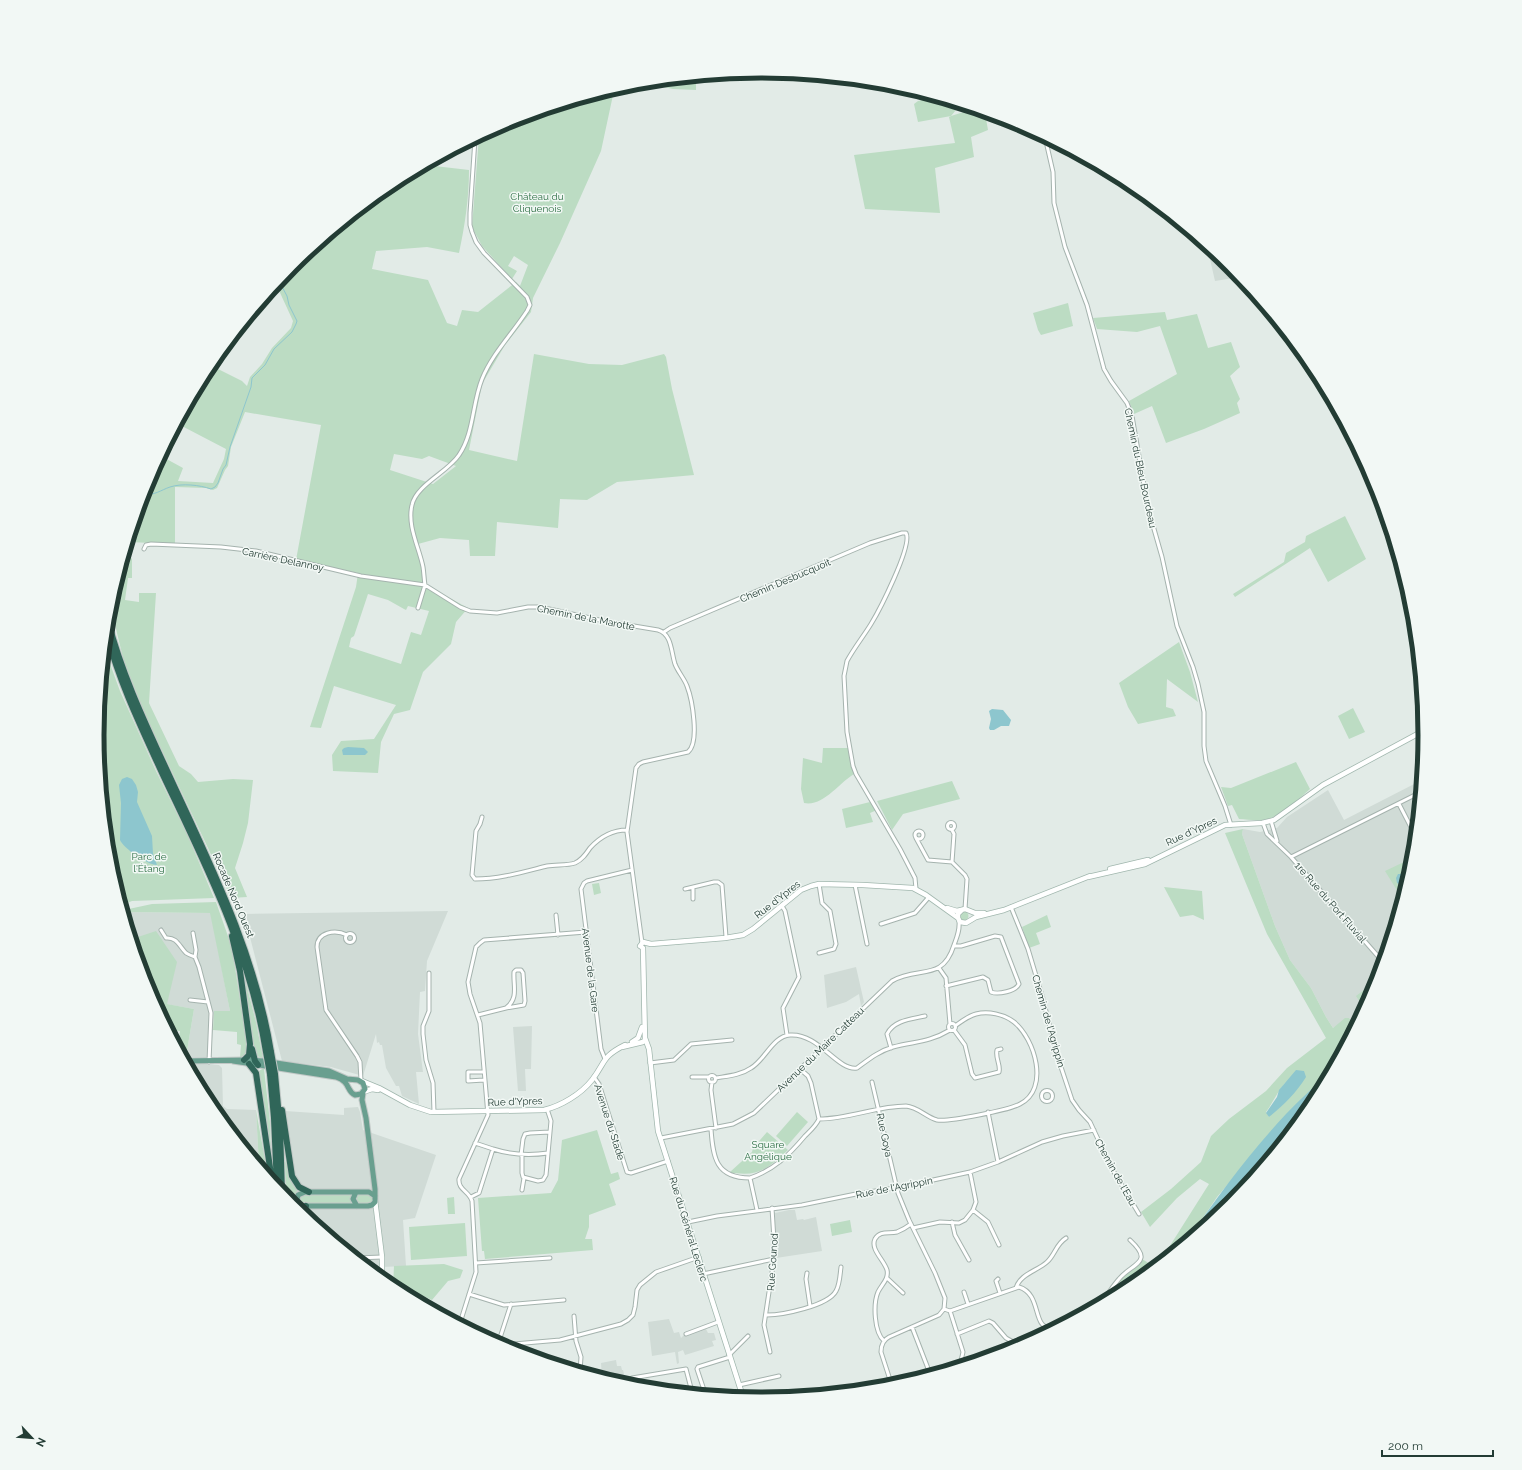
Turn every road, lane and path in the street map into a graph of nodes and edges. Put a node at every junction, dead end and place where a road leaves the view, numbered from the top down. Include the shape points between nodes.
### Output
1 (475, 144) edge
2 (1047, 144) edge
3 (144, 549) dead end
4 (425, 585) junction
5 (418, 608) dead end
6 (664, 632) junction
7 (112, 635) edge
8 (110, 646) edge
9 (1418, 735) edge
10 (1415, 795) edge
11 (1399, 804) junction
12 (482, 817) dead end
13 (1271, 821) junction
14 (1263, 823) junction
15 (1231, 825) junction
16 (1411, 827) edge
17 (627, 830) junction
18 (952, 830) dead end
19 (916, 838) dead end
20 (1278, 843) junction
21 (1291, 857) junction
22 (952, 862) junction
23 (632, 870) junction
24 (819, 884) junction
25 (855, 885) junction
26 (693, 887) junction
27 (685, 889) dead end
28 (916, 889) junction
29 (221, 892) junction
30 (929, 897) junction
31 (693, 899) dead end
32 (941, 905) junction
33 (782, 906) junction
34 (1011, 907) junction
35 (227, 910) junction
36 (965, 910) junction
37 (1002, 910) junction
38 (556, 915) dead end
39 (958, 919) junction
40 (968, 922) junction
41 (881, 924) dead end
42 (161, 930) dead end
43 (586, 932) junction
44 (958, 932) junction
45 (193, 933) dead end
46 (558, 934) junction
47 (347, 935) dead end
48 (726, 937) junction
49 (644, 943) junction
50 (868, 944) dead end
51 (954, 946) junction
52 (819, 953) dead end
53 (195, 957) junction
54 (1379, 957) edge
55 (939, 968) junction
56 (429, 973) dead end
57 (946, 986) junction
58 (190, 1000) dead end
59 (208, 1002) junction
60 (506, 1008) junction
61 (478, 1015) junction
62 (925, 1016) dead end
63 (950, 1024) junction
64 (953, 1028) junction
65 (787, 1035) junction
66 (641, 1039) junction
67 (732, 1040) dead end
68 (250, 1044) junction
69 (822, 1047) junction
70 (891, 1048) junction
71 (1001, 1049) dead end
72 (604, 1059) junction
73 (650, 1060) junction
74 (191, 1062) edge
75 (209, 1062) junction
76 (255, 1063) junction
77 (800, 1069) junction
78 (484, 1072) junction
79 (256, 1073) junction
80 (272, 1074) junction
81 (594, 1077) junction
82 (692, 1077) dead end
83 (709, 1077) junction
84 (716, 1078) junction
85 (358, 1080) junction
86 (484, 1080) junction
87 (712, 1082) junction
88 (872, 1082) dead end
89 (276, 1084) junction
90 (349, 1088) junction
91 (1034, 1090) junction
92 (363, 1093) junction
93 (388, 1093) junction
94 (1042, 1093) dead end
95 (353, 1094) junction
96 (547, 1109) junction
97 (879, 1109) junction
98 (364, 1111) junction
99 (488, 1111) junction
100 (434, 1112) junction
101 (988, 1112) junction
102 (819, 1119) junction
103 (716, 1128) junction
104 (711, 1129) junction
105 (1094, 1130) junction
106 (550, 1132) junction
107 (660, 1138) junction
108 (475, 1143) junction
109 (493, 1149) junction
110 (548, 1153) junction
111 (521, 1155) junction
112 (668, 1161) junction
113 (998, 1162) junction
114 (271, 1172) edge
115 (970, 1172) junction
116 (373, 1178) junction
117 (524, 1178) junction
118 (750, 1178) junction
119 (277, 1179) edge
120 (282, 1184) edge
121 (897, 1188) junction
122 (522, 1190) dead end
123 (309, 1192) junction
124 (356, 1192) junction
125 (367, 1192) junction
126 (471, 1197) junction
127 (375, 1198) junction
128 (298, 1202) edge
129 (301, 1205) edge
130 (306, 1206) joint
131 (357, 1206) junction
132 (368, 1206) junction
133 (772, 1208) junction
134 (757, 1210) junction
135 (973, 1210) junction
136 (377, 1214) junction
137 (1139, 1214) dead end
138 (688, 1222) junction
139 (952, 1222) junction
140 (912, 1226) junction
141 (1066, 1238) dead end
142 (1130, 1240) dead end
143 (999, 1245) dead end
144 (382, 1257) junction
145 (699, 1257) junction
146 (363, 1258) edge
147 (550, 1258) dead end
148 (774, 1259) junction
149 (969, 1260) dead end
150 (476, 1263) junction
151 (841, 1267) dead end
152 (382, 1271) edge
153 (807, 1273) dead end
154 (703, 1274) junction
155 (887, 1278) junction
156 (998, 1279) dead end
157 (1016, 1288) junction
158 (1109, 1291) edge
159 (964, 1292) dead end
160 (1000, 1293) junction
161 (469, 1294) junction
162 (903, 1294) dead end
163 (564, 1300) dead end
164 (512, 1304) junction
165 (968, 1304) junction
166 (810, 1306) junction
167 (944, 1309) junction
168 (950, 1311) junction
169 (767, 1315) junction
170 (574, 1316) dead end
171 (461, 1319) edge
172 (718, 1322) junction
173 (912, 1327) junction
174 (1045, 1327) edge
175 (686, 1334) dead end
176 (957, 1334) junction
177 (576, 1336) junction
178 (748, 1336) dead end
179 (500, 1338) edge
180 (884, 1341) junction
181 (1013, 1341) edge
182 (515, 1344) edge
183 (770, 1352) dead end
184 (730, 1356) junction
185 (961, 1360) edge
186 (580, 1367) edge
187 (929, 1371) dead end
188 (778, 1376) dead end
189 (631, 1379) edge
190 (890, 1379) edge
191 (739, 1385) junction
192 (691, 1388) edge
193 (704, 1389) edge
194 (741, 1392) edge

1 - 4 street via 470,213 472,232 482,251 527,297 530,305 485,373 468,436 460,454 418,493 413,501 412,526
2 - 15 street, Chemin du Bleu Bourdeau via 1053,168 1054,208 1063,240 1086,305 1104,369 1127,402 1132,416 1148,508 1178,626 1198,684 1204,712 1206,761 1226,806
3 - 4 street, Carrière Delannoy via 146,545 151,544 256,551 365,577
4 - 5 street
4 - 6 street, Chemin de la Marotte via 470,611 497,613 537,607
6 - 17 street via 676,667 688,690 694,744 688,752 648,760 638,765
6 - 28 street, Chemin Desbucquoit via 870,543 902,533 907,534 906,548 891,585 871,624 846,663 844,680 847,734 854,769 915,878
7 - 29 highway, Rocade Nord Ouest via 138,706
8 - 29 highway, Rocade Nord Ouest via 138,720
9 - 13 main road, Rue d'Ypres via 1315,791
10 - 11 street
11 - 16 street
11 - 21 street
12 - 17 street via 476,831 472,876 477,879 513,875 575,862 609,833
13 - 14 main road, Rue d'Ypres
13 - 20 street, 1re Rue du Port Fluvial
14 - 15 main road, Rue d'Ypres
14 - 20 street, 1re Rue du Port Fluvial via 1266,832
15 - 34 main road, Rue d'Ypres via 1222,826 1139,866 1088,877
17 - 23 street
18 - 22 street
19 - 22 street via 928,860
20 - 21 street, 1re Rue du Port Fluvial
21 - 54 street, 1re Rue du Port Fluvial
22 - 36 street via 967,880
23 - 43 street, Avenue de la Gare via 585,882 581,887
23 - 49 street
24 - 25 main road, Rue d'Ypres
24 - 33 main road, Rue d'Ypres via 801,890
24 - 52 street via 822,903 830,911 836,944 834,949
25 - 28 main road, Rue d'Ypres
25 - 50 street
26 - 27 street
26 - 31 street
26 - 48 street via 714,882 722,886
28 - 30 main road, Rue d'Ypres
29 - 35 highway, Rocade Nord Ouest
30 - 32 main road, Rue d'Ypres
30 - 41 street via 915,913
32 - 36 main road, Rue d'Ypres via 952,910
32 - 39 main road, Rue d'Ypres
33 - 48 main road, Rue d'Ypres via 752,931
33 - 65 street via 799,977 783,1008
34 - 37 main road, Rue d'Ypres
34 - 105 street, Chemin de l'Agrippin via 1028,949 1072,1100
35 - 68 highway via 240,972
35 - 80 highway, Rocade Nord Ouest, bridge via 244,944 257,986
36 - 37 main road, Rue d'Ypres via 980,913
36 - 39 main road via 958,914
36 - 40 main road via 972,916
37 - 40 main road, Rue d'Ypres via 976,917
38 - 46 street
39 - 40 main road via 961,923
39 - 44 street
40 - 44 street
42 - 53 street via 166,938 178,940 187,954
43 - 46 street
43 - 72 street, Avenue de la Gare
44 - 51 street
45 - 53 street
46 - 61 street via 486,940 478,944 468,985
47 - 85 street via 337,932 326,933 318,940 317,947 326,1010 356,1053 360,1066
48 - 49 main road, Rue d'Ypres
49 - 66 main road via 646,947 643,948 644,1004
51 - 55 street via 949,959
51 - 57 street via 995,936 1001,937 1019,984 1015,989 995,993 992,992 988,980 983,977
53 - 59 street via 200,967
55 - 57 street via 946,976
55 - 69 street, Avenue du Maire Catteau via 892,981
56 - 100 street via 429,1011 423,1026 423,1037 433,1083
57 - 63 street
58 - 59 street
59 - 75 street via 211,1013
60 - 60 street via 524,1005 523,973 520,970 514,972 515,995
60 - 61 street
61 - 78 street
62 - 70 street via 900,1022 889,1030 887,1034
63 - 64 street via 953,1024
63 - 64 street via 948,1027
64 - 70 street via 927,1041
64 - 71 street via 965,1045 975,1078 999,1072 996,1054 997,1050
64 - 91 street via 970,1017 984,1013 997,1014 1013,1021 1025,1035 1035,1060 1037,1076
65 - 69 street via 807,1038
65 - 84 street via 778,1039 751,1068
66 - 72 main road, Rue d'Ypres via 610,1053
66 - 73 main road, Rue du Général Leclerc via 648,1046
67 - 73 street via 691,1044 674,1060
68 - 76 highway
68 - 76 highway via 249,1055
69 - 70 street via 842,1064 853,1068
69 - 77 street, Avenue du Maire Catteau
72 - 81 main road, Rue d'Ypres
73 - 107 main road, Rue du Général Leclerc
74 - 75 main road, Rue d'Ypres
75 - 76 main road, Rue d'Ypres
76 - 79 highway
76 - 79 highway
76 - 85 main road, Rue d'Ypres via 329,1071 347,1079
76 - 90 main road, Rue d'Ypres via 336,1077 344,1081
77 - 102 street via 812,1083
77 - 103 street, Avenue du Maire Catteau via 754,1113 737,1122
78 - 86 street
78 - 86 street via 468,1072 468,1081
79 - 114 highway
80 - 89 highway, Rocade Nord Ouest
80 - 119 highway, Rocade Nord Ouest
81 - 96 main road, Rue d'Ypres via 559,1105
81 - 112 street, Avenue du Stade via 599,1084 626,1172 631,1173
82 - 83 street
83 - 84 street via 712,1075
83 - 87 street
84 - 87 street
85 - 90 main road via 350,1084
85 - 92 main road via 365,1087
85 - 93 main road, Rue d'Ypres
86 - 99 street
87 - 103 street
88 - 97 street, Rue Goya
89 - 120 highway, Rocade Nord Ouest
89 - 123 highway via 292,1173 299,1187
90 - 95 main road
91 - 94 street
91 - 101 street via 1021,1104
92 - 93 main road, Rue d'Ypres via 372,1088
92 - 95 main road via 358,1096
92 - 98 main road
93 - 100 main road, Rue d'Ypres via 414,1107
95 - 98 main road
96 - 99 main road, Rue d'Ypres
96 - 106 street via 551,1121
97 - 101 street via 907,1106 938,1120
97 - 102 street
97 - 121 street, Rue Goya
98 - 116 main road
99 - 100 main road, Rue d'Ypres
99 - 108 street
101 - 113 street
102 - 118 street via 791,1153 766,1172
103 - 104 street, Avenue du Maire Catteau
104 - 107 street, Avenue du Maire Catteau
104 - 118 street via 714,1155 720,1168 731,1176
105 - 113 street, Rue de l'Agrippin via 1042,1142
105 - 137 street, Chemin de l'Eau via 1111,1167
106 - 110 street
106 - 111 street via 525,1134
107 - 112 main road, Rue du Général Leclerc
108 - 109 street
108 - 126 street via 458,1181
109 - 111 street
109 - 126 street via 479,1193
110 - 111 street
110 - 117 street via 544,1179 538,1181
111 - 117 street
112 - 138 main road, Rue du Général Leclerc
113 - 115 street, Rue de l'Agrippin
115 - 121 street, Rue de l'Agrippin
115 - 135 street via 976,1198
116 - 125 main road
116 - 127 main road
117 - 122 street
118 - 134 street
121 - 133 street, Rue de l'Agrippin
121 - 140 street, Rue Goya
123 - 124 main road
123 - 128 main road via 301,1193 297,1198
124 - 125 main road
124 - 131 main road via 353,1201
125 - 127 main road
126 - 150 street
127 - 132 main road via 374,1204
127 - 136 main road
129 - 130 main road
130 - 131 main road
131 - 132 main road
132 - 136 main road
133 - 134 street, Rue de l'Agrippin
133 - 148 street, Rue Gounod
134 - 138 street, Rue de l'Agrippin
135 - 139 street via 962,1222
135 - 143 street via 988,1222
136 - 144 main road
138 - 145 main road, Rue du Général Leclerc
139 - 140 street
139 - 149 street via 955,1235
140 - 155 street via 897,1232 883,1233 875,1239 874,1248 886,1267
140 - 167 street, Rue Goya via 938,1280 945,1301
141 - 157 street via 1059,1243 1047,1262 1020,1280
142 - 158 street via 1140,1250 1140,1261
144 - 146 street
144 - 152 main road
145 - 154 main road, Rue du Général Leclerc
145 - 177 street via 656,1272 640,1285 634,1311 625,1322
147 - 150 street
148 - 154 street
148 - 169 street, Rue Gounod
150 - 161 street via 476,1275
151 - 166 street via 835,1293 827,1300
153 - 166 street
154 - 172 main road, Rue du Général Leclerc
155 - 162 street
155 - 180 street via 878,1292 875,1318 877,1331
156 - 160 street via 996,1281
157 - 160 street
157 - 174 street via 1024,1289 1031,1294 1040,1323
159 - 165 street
160 - 165 street
161 - 164 street via 501,1304
161 - 171 street
163 - 164 street
164 - 179 street
165 - 168 street
166 - 169 street via 782,1314
167 - 168 street
167 - 173 street via 939,1315
168 - 176 street
169 - 183 street, Rue Gounod via 764,1327
170 - 177 street
172 - 175 street
172 - 184 main road, Rue du Général Leclerc
173 - 180 street
173 - 187 street
176 - 181 street via 989,1321 1006,1338
176 - 185 street via 963,1352
177 - 182 street
177 - 186 street via 581,1356
178 - 184 street
180 - 190 street via 881,1352
184 - 191 main road, Rue du Général Leclerc
184 - 193 street via 698,1367
188 - 191 street
189 - 192 street via 686,1369
191 - 194 main road, Rue du Général Leclerc

